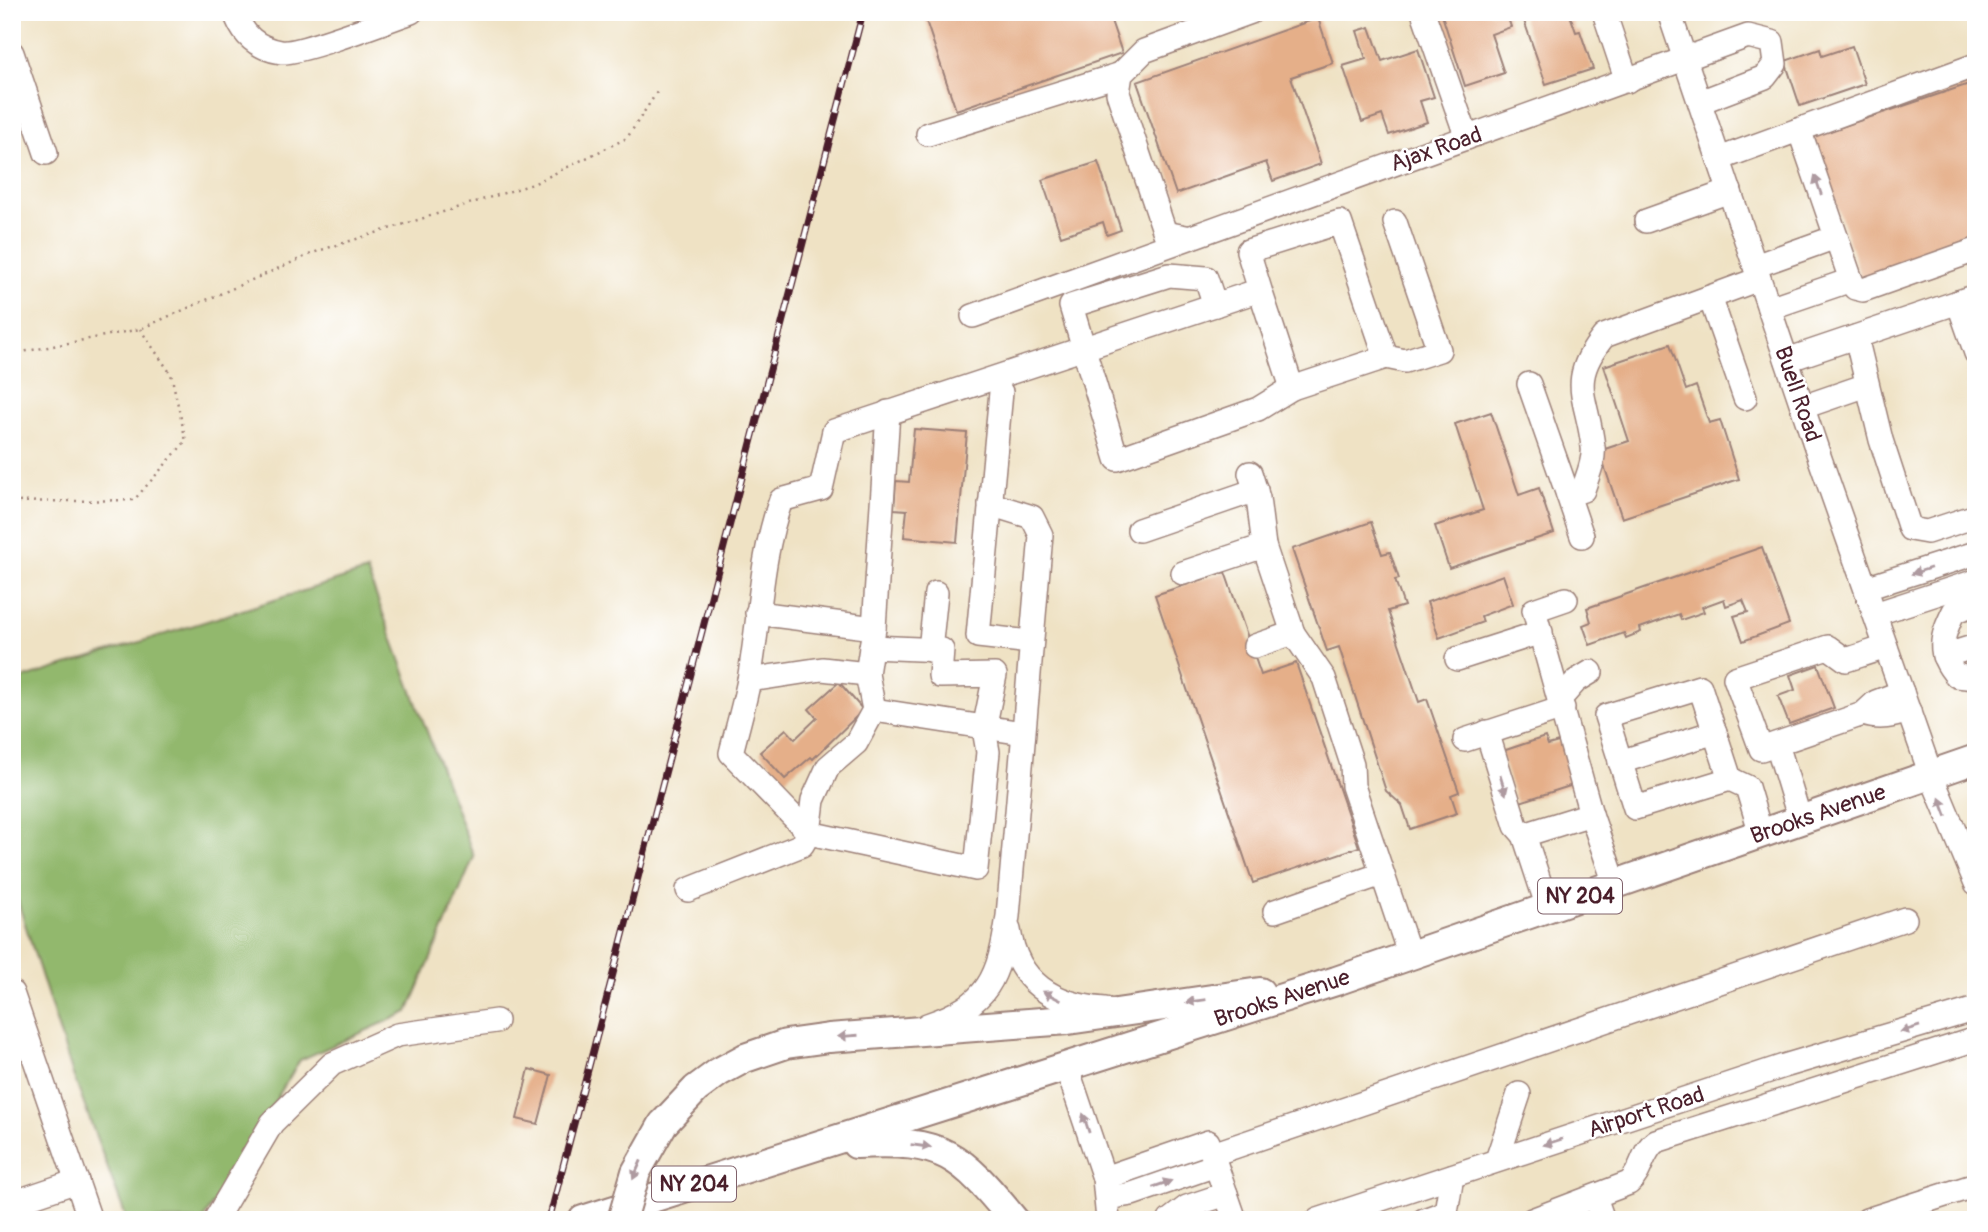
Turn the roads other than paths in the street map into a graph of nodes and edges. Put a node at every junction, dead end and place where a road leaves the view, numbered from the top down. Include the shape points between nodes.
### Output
1 (235, 12) edge
2 (411, 12) edge
3 (1251, 12) edge
4 (1423, 12) edge
5 (1604, 12) edge
6 (1670, 12) edge
7 (12, 53) edge
8 (1686, 61) junction
9 (1976, 65) edge
10 (1121, 74) junction
11 (1628, 81) junction
12 (1700, 103) junction
13 (1800, 132) junction
14 (928, 134) dead end
15 (1467, 138) junction
16 (46, 153) dead end
17 (1719, 159) junction
18 (1329, 187) junction
19 (1730, 191) junction
20 (1254, 213) junction
21 (1646, 221) dead end
22 (1340, 222) junction
23 (1395, 222) dead end
24 (1186, 237) junction
25 (1836, 237) junction
26 (1265, 246) junction
27 (1976, 250) edge
28 (1757, 272) junction
29 (1851, 280) junction
30 (1261, 290) junction
31 (1710, 297) junction
32 (1967, 299) edge
33 (1215, 305) junction
34 (1769, 308) junction
35 (973, 316) dead end
36 (1856, 337) junction
37 (1083, 348) junction
38 (1976, 353) edge
39 (1386, 357) junction
40 (1787, 360) junction
41 (1529, 384) dead end
42 (1867, 385) junction
43 (1292, 388) junction
44 (1001, 392) dead end
45 (1745, 398) dead end
46 (1803, 407) junction
47 (888, 412) junction
48 (1568, 495) junction
49 (990, 504) junction
50 (1976, 516) edge
51 (1139, 530) dead end
52 (1582, 536) dead end
53 (1264, 546) junction
54 (1976, 553) edge
55 (1183, 573) dead end
56 (1976, 581) edge
57 (1866, 588) junction
58 (936, 593) dead end
59 (1566, 599) dead end
60 (1976, 604) edge
61 (757, 613) junction
62 (1875, 614) junction
63 (1541, 632) junction
64 (1293, 633) junction
65 (873, 637) junction
66 (1030, 642) junction
67 (1255, 646) dead end
68 (1976, 646) edge
69 (1886, 647) junction
70 (930, 650) junction
71 (1944, 656) junction
72 (1310, 658) junction
73 (1457, 659) dead end
74 (1591, 672) dead end
75 (867, 674) junction
76 (1976, 678) edge
77 (749, 680) junction
78 (1906, 702) junction
79 (1562, 703) junction
80 (874, 710) junction
81 (984, 729) junction
82 (1715, 732) junction
83 (1023, 733) junction
84 (1487, 733) junction
85 (1465, 740) dead end
86 (1777, 744) junction
87 (1334, 751) dead end
88 (1976, 760) edge
89 (1620, 762) junction
90 (1931, 775) junction
91 (1730, 779) junction
92 (1591, 814) junction
93 (1800, 820) junction
94 (809, 833) junction
95 (1761, 834) junction
96 (1524, 835) junction
97 (1382, 874) junction
98 (1976, 883) edge
99 (1615, 884) junction
100 (688, 890) dead end
101 (1548, 908) junction
102 (1275, 911) dead end
103 (1008, 916) junction
104 (1905, 919) dead end
105 (1410, 956) junction
106 (1336, 981) junction
107 (12, 993) edge
108 (1143, 1009) junction
109 (1976, 1009) edge
110 (496, 1021) dead end
111 (894, 1034) junction
112 (1976, 1039) edge
113 (1826, 1054) junction
114 (1067, 1068) junction
115 (1829, 1086) junction
116 (1519, 1094) dead end
117 (1634, 1115) junction
118 (1652, 1143) junction
119 (804, 1150) junction
120 (1212, 1154) junction
121 (1497, 1160) junction
122 (1452, 1176) junction
123 (76, 1181) junction
124 (1976, 1185) edge
125 (1226, 1194) junction
126 (1595, 1197) junction
127 (1106, 1198) edge
128 (12, 1203) edge
129 (1439, 1217) edge
130 (90, 1220) edge
131 (215, 1220) edge
132 (583, 1220) edge
133 (622, 1220) edge
134 (1014, 1220) edge
135 (1170, 1220) edge
136 (1235, 1220) edge
137 (1318, 1220) edge
138 (1532, 1220) edge
139 (1603, 1220) edge
140 (1867, 1220) edge

1 - 2 street via 240,27 257,46 284,53
3 - 10 street via 1144,51
4 - 15 street
5 - 11 street
6 - 8 street, Buell Road
7 - 16 street
8 - 11 street, Ajax Road
8 - 12 street, Buell Road
8 - 12 street, Ajax Road via 1748,36 1772,42 1775,64 1765,77
9 - 13 street
10 - 14 street
10 - 24 street via 1118,93 1165,233
11 - 15 street, Ajax Road
12 - 17 street, Buell Road
13 - 17 street
25 -> 13 street
15 - 18 street, Ajax Road
17 - 19 street, Buell Road
18 - 20 street, Ajax Road
18 - 22 street
19 - 21 street
19 - 28 street, Buell Road
20 - 24 street, Ajax Road
20 - 26 street
22 - 26 street
22 - 39 street
23 - 39 street via 1439,350 1405,361
24 - 35 street, Ajax Road
25 - 28 street
25 - 29 street
26 - 30 street via 1248,251
27 - 29 street via 1863,290 1855,288
28 - 31 street
28 - 34 street, Buell Road
29 - 34 street
30 - 33 street
30 - 43 street
31 - 45 street
31 - 48 street via 1604,335 1589,354 1582,374 1583,405 1594,450 1583,490
32 - 36 street
32 - 38 street
33 - 37 street
33 - 37 street via 1206,278 1169,275 1071,306
34 - 40 street, Buell Road
36 - 40 street
36 - 42 street
37 - 43 street via 1117,459 1258,409
37 - 47 street
39 - 43 street
40 - 46 street, Buell Road
41 - 48 street
42 - 46 street
42 - 50 street via 1910,529 1927,532
44 - 49 street
46 - 57 street, Buell Road
47 - 61 street via 834,431 821,489 780,500
47 - 65 street
48 - 52 street
49 - 66 street via 1026,513 1040,528
49 - 66 street via 978,636
51 - 53 street via 1253,482
53 - 55 street
53 - 64 street
54 -> 57 street
56 - 62 street
57 - 62 street, Buell Road
58 - 70 street
59 - 63 street via 1534,610
60 - 71 street via 1954,611 1942,636
61 - 65 street
61 - 77 street
62 - 69 street, Buell Road
63 - 73 street
63 - 79 street
64 - 67 street
64 - 72 street
65 - 70 street
65 - 75 street
66 - 83 street
68 - 71 street
69 - 78 street, Buell Road
69 - 86 street via 1846,660 1828,647 1735,678 1760,749
70 - 81 street via 942,650 940,676 995,675
71 - 76 street via 1957,676
72 - 87 street via 1307,671
72 - 97 street via 1326,685
74 - 79 street via 1576,681
75 - 77 street via 822,669
75 - 80 street
77 - 94 street via 731,753
78 - 86 street via 1875,702 1863,714
78 - 90 street, Buell Road
79 - 84 street
79 - 92 street
80 - 81 street
80 - 94 street via 856,743 828,767 813,800
81 - 83 street
81 - 94 street via 988,752 976,869
82 - 89 street
82 - 89 street via 1700,687 1606,716
82 - 91 street
83 - 103 street
84 - 85 street
84 -> 96 street via 1516,826
86 - 93 street
88 - 90 main road, Brooks Avenue / NY 204
89 - 91 street via 1635,808
90 - 93 main road, Brooks Avenue / NY 204
98 -> 90 street
91 - 95 street via 1747,787
92 - 96 street
92 - 99 street
93 - 95 main road, Brooks Avenue / NY 204
94 - 100 street via 802,845
95 - 99 main road, Brooks Avenue / NY 204
96 - 101 street
97 - 102 street
97 - 105 street
99 - 101 main road, Brooks Avenue / NY 204
101 - 105 main road, Brooks Avenue / NY 204
108 -> 103 street via 1086,1007 1042,991 1020,966
103 - 111 street via 999,963 978,1000 947,1019
104 - 120 street
105 - 106 main road, Brooks Avenue / NY 204
106 -> 108 main road
106 - 114 main road, Brooks Avenue / NY 204
107 - 123 street
108 - 111 main road via 1035,1024
109 -> 113 street, Airport Road
110 - 131 street via 397,1035 332,1064 272,1123
111 -> 133 main road, bridge via 800,1041 758,1052 702,1085 663,1124 633,1178
112 - 115 street
113 - 115 street
113 - 117 street, Airport Road
114 - 119 main road, Brooks Avenue / NY 204
127 -> 114 street
115 - 118 street
116 - 121 street
117 - 118 street
117 -> 121 street, Airport Road
118 - 126 street via 1634,1179
119 - 132 main road, Brooks Avenue / NY 204
119 -> 134 main road via 875,1143 934,1148 970,1169
120 - 125 street
120 - 127 street
121 - 122 street, Airport Road
122 - 129 street
122 - 137 street, Airport Road
123 - 128 street
123 - 130 street
124 - 140 street
125 - 135 street via 1181,1209
125 - 136 street
126 - 138 street
126 - 139 street

